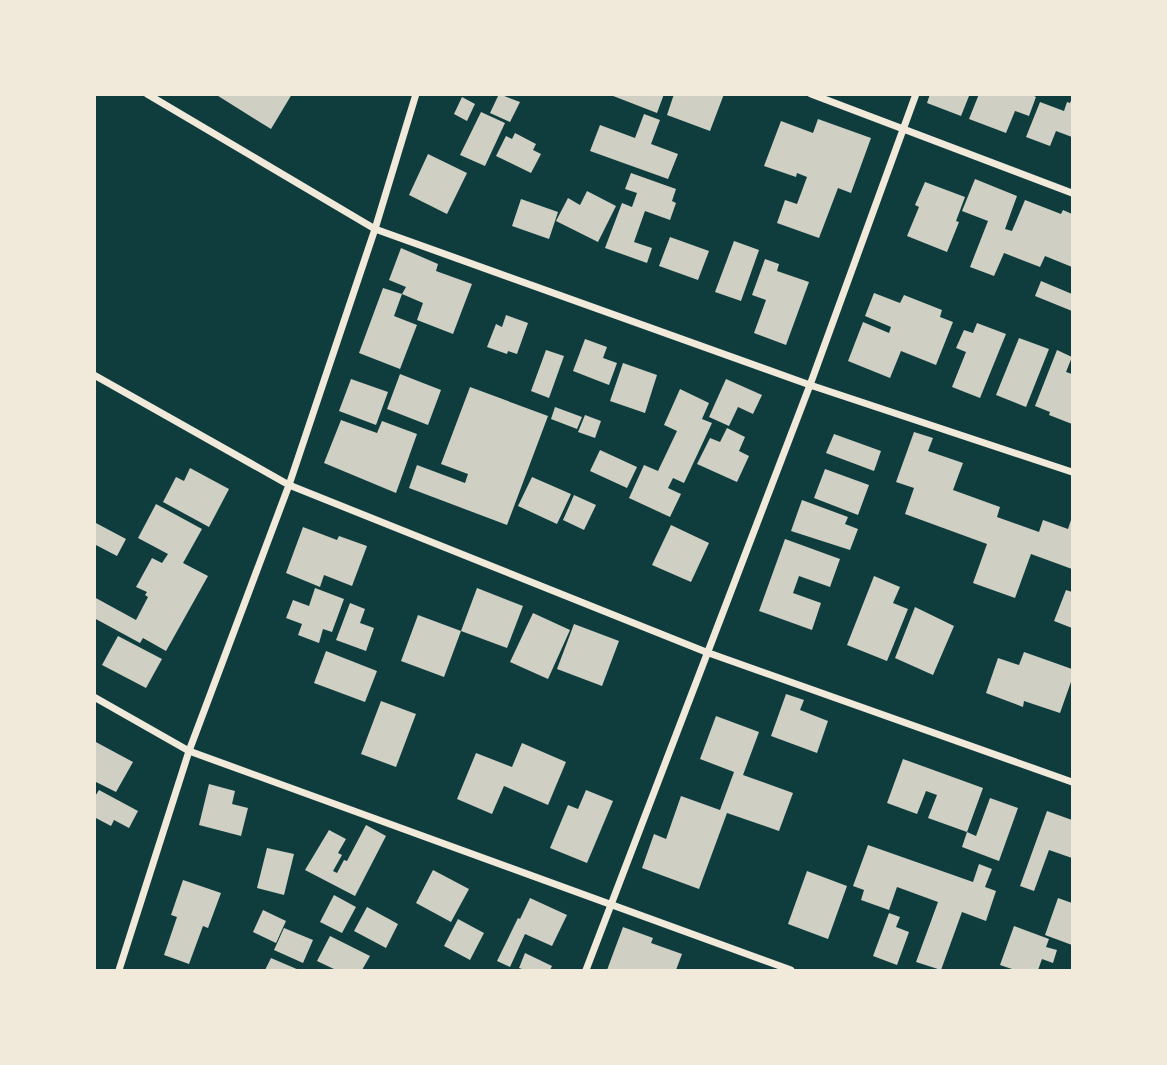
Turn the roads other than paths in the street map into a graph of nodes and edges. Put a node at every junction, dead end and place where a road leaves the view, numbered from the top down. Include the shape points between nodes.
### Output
1 (146, 94) edge
2 (416, 94) edge
3 (811, 94) edge
4 (916, 94) edge
5 (903, 129) junction
6 (1073, 193) edge
7 (375, 229) junction
8 (94, 374) edge
9 (810, 385) junction
10 (1073, 472) edge
11 (289, 485) junction
12 (706, 652) junction
13 (94, 697) edge
14 (188, 751) junction
15 (1073, 782) edge
16 (611, 904) junction
17 (119, 971) edge
18 (586, 971) edge
19 (790, 971) edge

1 - 7 street
2 - 7 street
3 - 5 street
4 - 5 street
5 - 6 street
5 - 9 street
7 - 9 street
7 - 11 street
8 - 11 street
9 - 10 street
9 - 12 street
11 - 12 street
11 - 14 street
12 - 15 street
12 - 16 street
13 - 14 street
14 - 16 street
14 - 17 street
16 - 18 street
16 - 19 street

